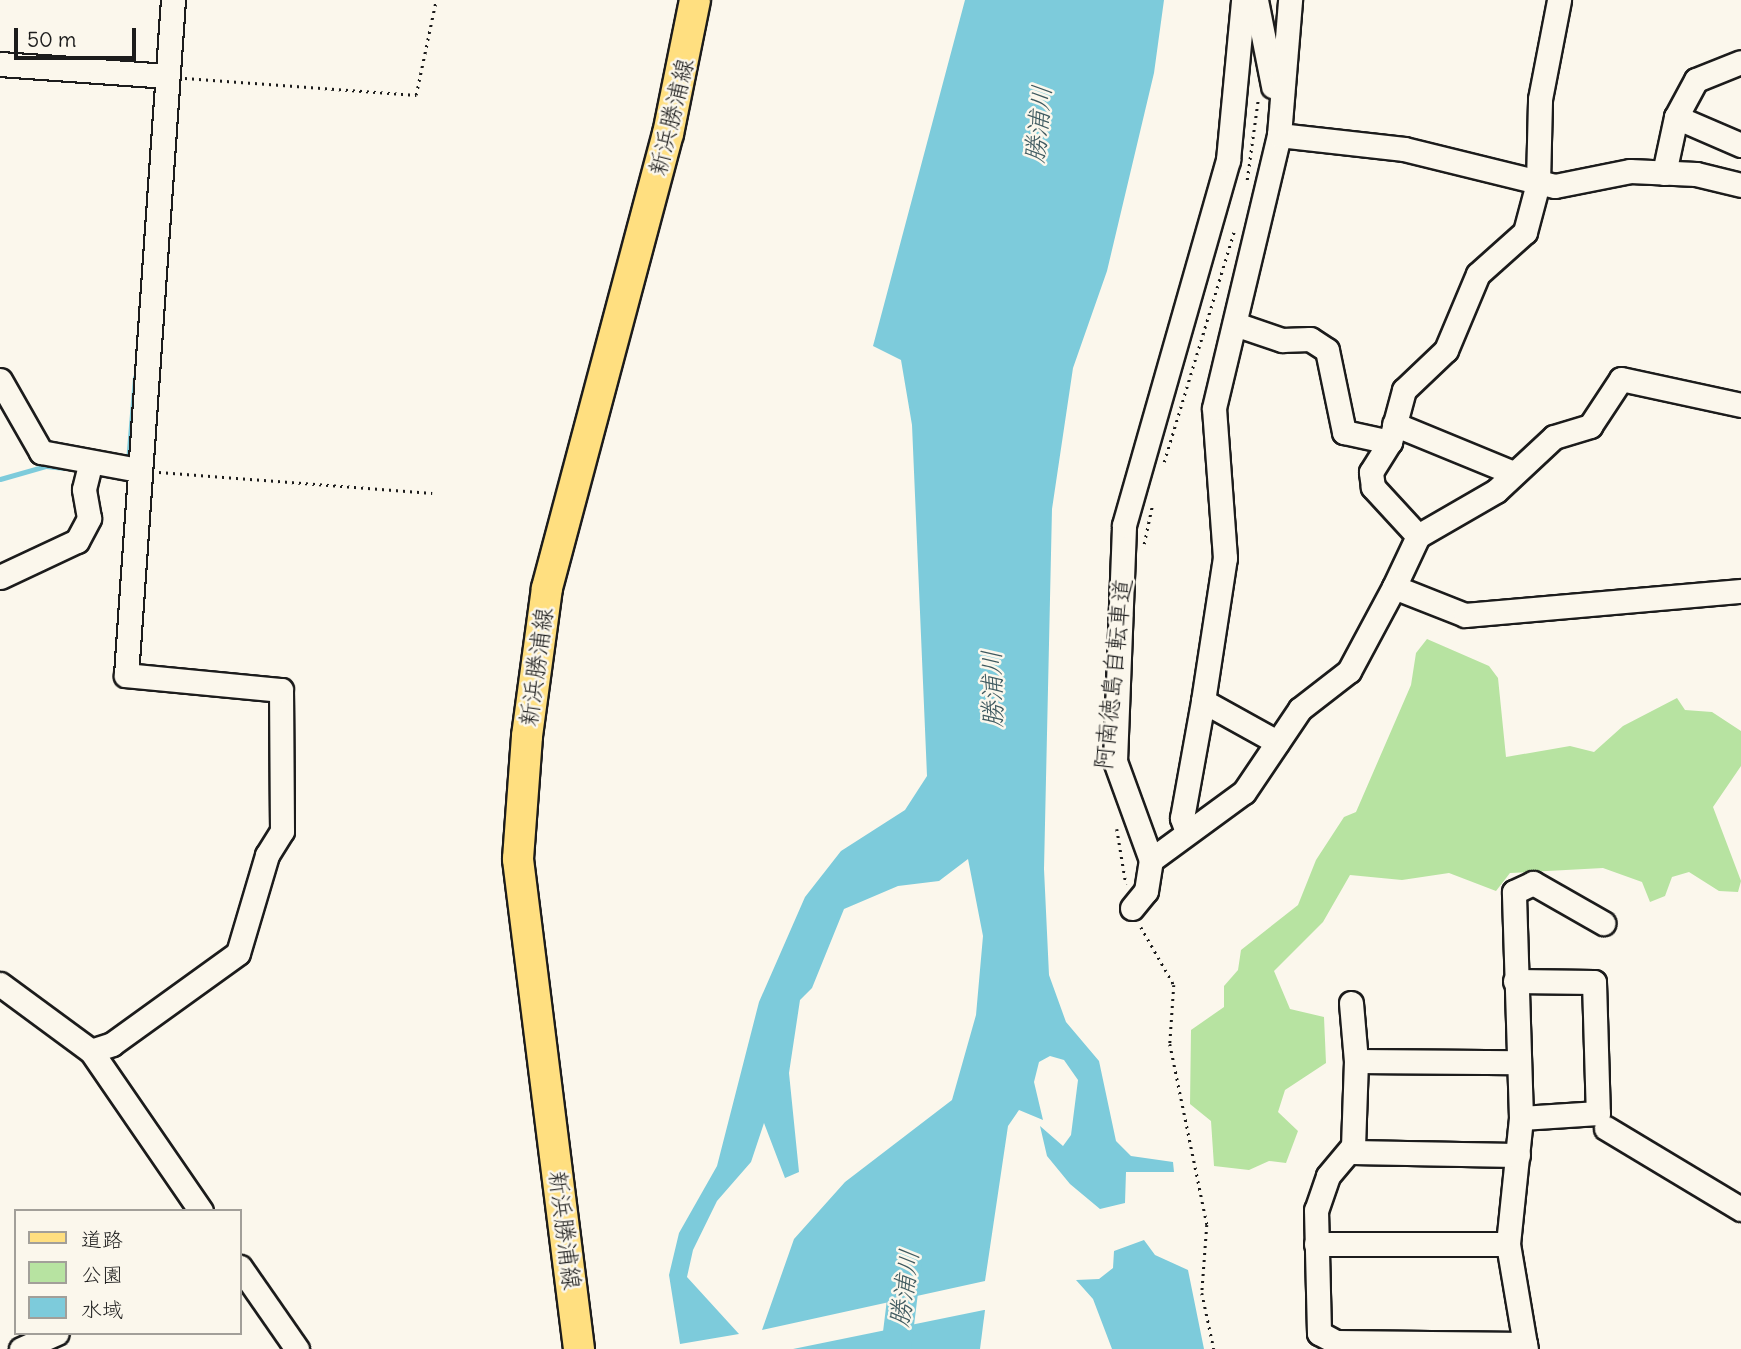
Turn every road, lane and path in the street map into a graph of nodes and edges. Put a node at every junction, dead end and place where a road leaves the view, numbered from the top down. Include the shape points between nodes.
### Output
1 (173, 0) edge
2 (436, 0) edge
3 (1243, 0) edge
4 (1256, 0) edge
5 (1290, 0) edge
6 (1559, 0) edge
7 (695, 2) edge
8 (1741, 62) edge
9 (0, 64) edge
10 (168, 76) junction
11 (1259, 90) dead end
12 (1676, 117) junction
13 (1279, 130) junction
14 (1741, 145) edge
15 (1664, 173) junction
16 (1538, 183) junction
17 (1741, 186) edge
18 (1245, 189) dead end
19 (1237, 221) dead end
20 (1235, 324) junction
21 (0, 380) edge
22 (1741, 405) edge
23 (1392, 433) junction
24 (90, 465) junction
25 (1162, 469) dead end
26 (138, 470) junction
27 (1511, 472) junction
28 (432, 493) dead end
29 (1153, 499) dead end
30 (1418, 536) junction
31 (1143, 555) dead end
32 (0, 577) edge
33 (1394, 587) junction
34 (1741, 591) edge
35 (1203, 701) junction
36 (1277, 742) junction
37 (1116, 817) dead end
38 (1186, 829) junction
39 (1151, 860) junction
40 (1132, 908) junction
41 (1603, 923) dead end
42 (1515, 981) junction
43 (0, 984) edge
44 (1351, 1003) dead end
45 (91, 1051) junction
46 (1356, 1061) junction
47 (1518, 1062) junction
48 (1521, 1118) junction
49 (1606, 1128) dead end
50 (1350, 1152) junction
51 (1518, 1155) junction
52 (200, 1209) edge
53 (1741, 1209) edge
54 (1316, 1244) junction
55 (1508, 1244) junction
56 (242, 1270) edge
57 (52, 1335) edge
58 (1526, 1346) edge
59 (21, 1349) edge
60 (297, 1349) edge
61 (579, 1349) edge
62 (1214, 1349) edge

1 - 10 street
2 - 10 path via 416,95
3 - 39 street via 1228,160 1182,334 1129,498 1118,581 1115,761
4 - 13 street
5 - 13 street
6 - 16 street via 1540,99
7 - 61 main road, 新浜勝浦線 via 668,134 547,588 526,748 522,900
8 - 12 street via 1696,80
9 - 10 street
10 - 26 street
11 - 18 path
12 - 14 street
12 - 15 street
13 - 16 street via 1404,149
13 - 20 street
15 - 16 street via 1616,173 1576,185
15 - 17 street
16 - 23 street via 1520,239 1478,274 1446,350 1404,390
19 - 25 path
20 - 23 street via 1282,340 1310,339 1327,349 1344,432
20 - 35 street via 1214,408 1225,558
21 - 24 street via 41,452
22 - 27 street via 1621,379 1590,426 1554,437
23 - 27 street
23 - 30 street via 1370,479
24 - 26 street
24 - 32 street via 84,489 89,518 78,541
26 - 28 path
26 - 45 street via 126,675 281,690 282,831 267,855 238,953 135,1028
27 - 30 street via 1479,503
29 - 31 path, 阿南徳島自転車道
30 - 33 street
33 - 34 street via 1465,615
33 - 36 street via 1349,671 1300,709
35 - 36 street
35 - 38 street via 1182,818
36 - 38 street via 1244,792
37 - 40 path
38 - 39 street
39 - 40 street via 1146,891
40 - 62 path via 1174,985 1170,1044 1207,1225 1202,1293
41 - 42 street via 1547,889 1521,884 1512,901
42 - 47 street
42 - 48 street via 1594,982 1598,1113
43 - 45 street
44 - 46 street
45 - 52 street
46 - 47 street
46 - 50 street
47 - 48 street
48 - 51 street
49 - 53 street
50 - 51 street
50 - 54 street via 1320,1192
51 - 55 street
54 - 55 street
54 - 58 street via 1319,1333 1336,1342
55 - 58 street
56 - 60 street
57 - 59 street

